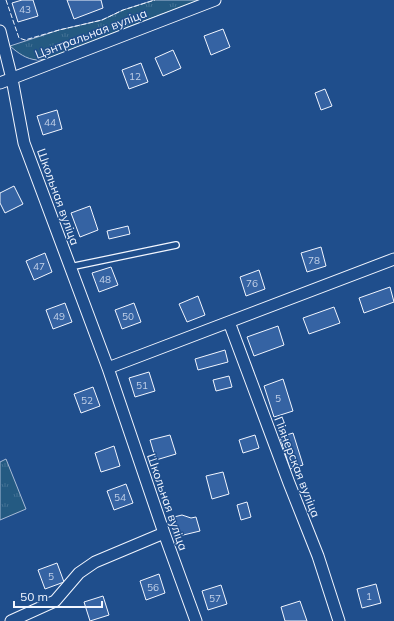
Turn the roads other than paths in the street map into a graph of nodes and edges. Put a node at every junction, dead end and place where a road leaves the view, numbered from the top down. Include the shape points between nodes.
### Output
1 (214, 0) edge
2 (0, 31) edge
3 (12, 79) junction
4 (0, 83) edge
5 (176, 246) dead end
6 (394, 259) edge
7 (70, 267) junction
8 (229, 322) junction
9 (108, 368) junction
10 (164, 533) junction
11 (11, 621) edge
12 (196, 621) edge
13 (339, 621) edge

1 - 3 street, Цэнтральная вуліца
2 - 3 street, Школьная вуліца
3 - 4 street, Цэнтральная вуліца
3 - 7 street, Школьная вуліца via 24,143
5 - 7 lane
6 - 8 street
7 - 9 street, Школьная вуліца
8 - 9 street
8 - 13 street, Піянерская вуліца via 318,556
9 - 10 street, Школьная вуліца
10 - 11 street via 95,562 80,573 55,601
10 - 12 street, Школьная вуліца

